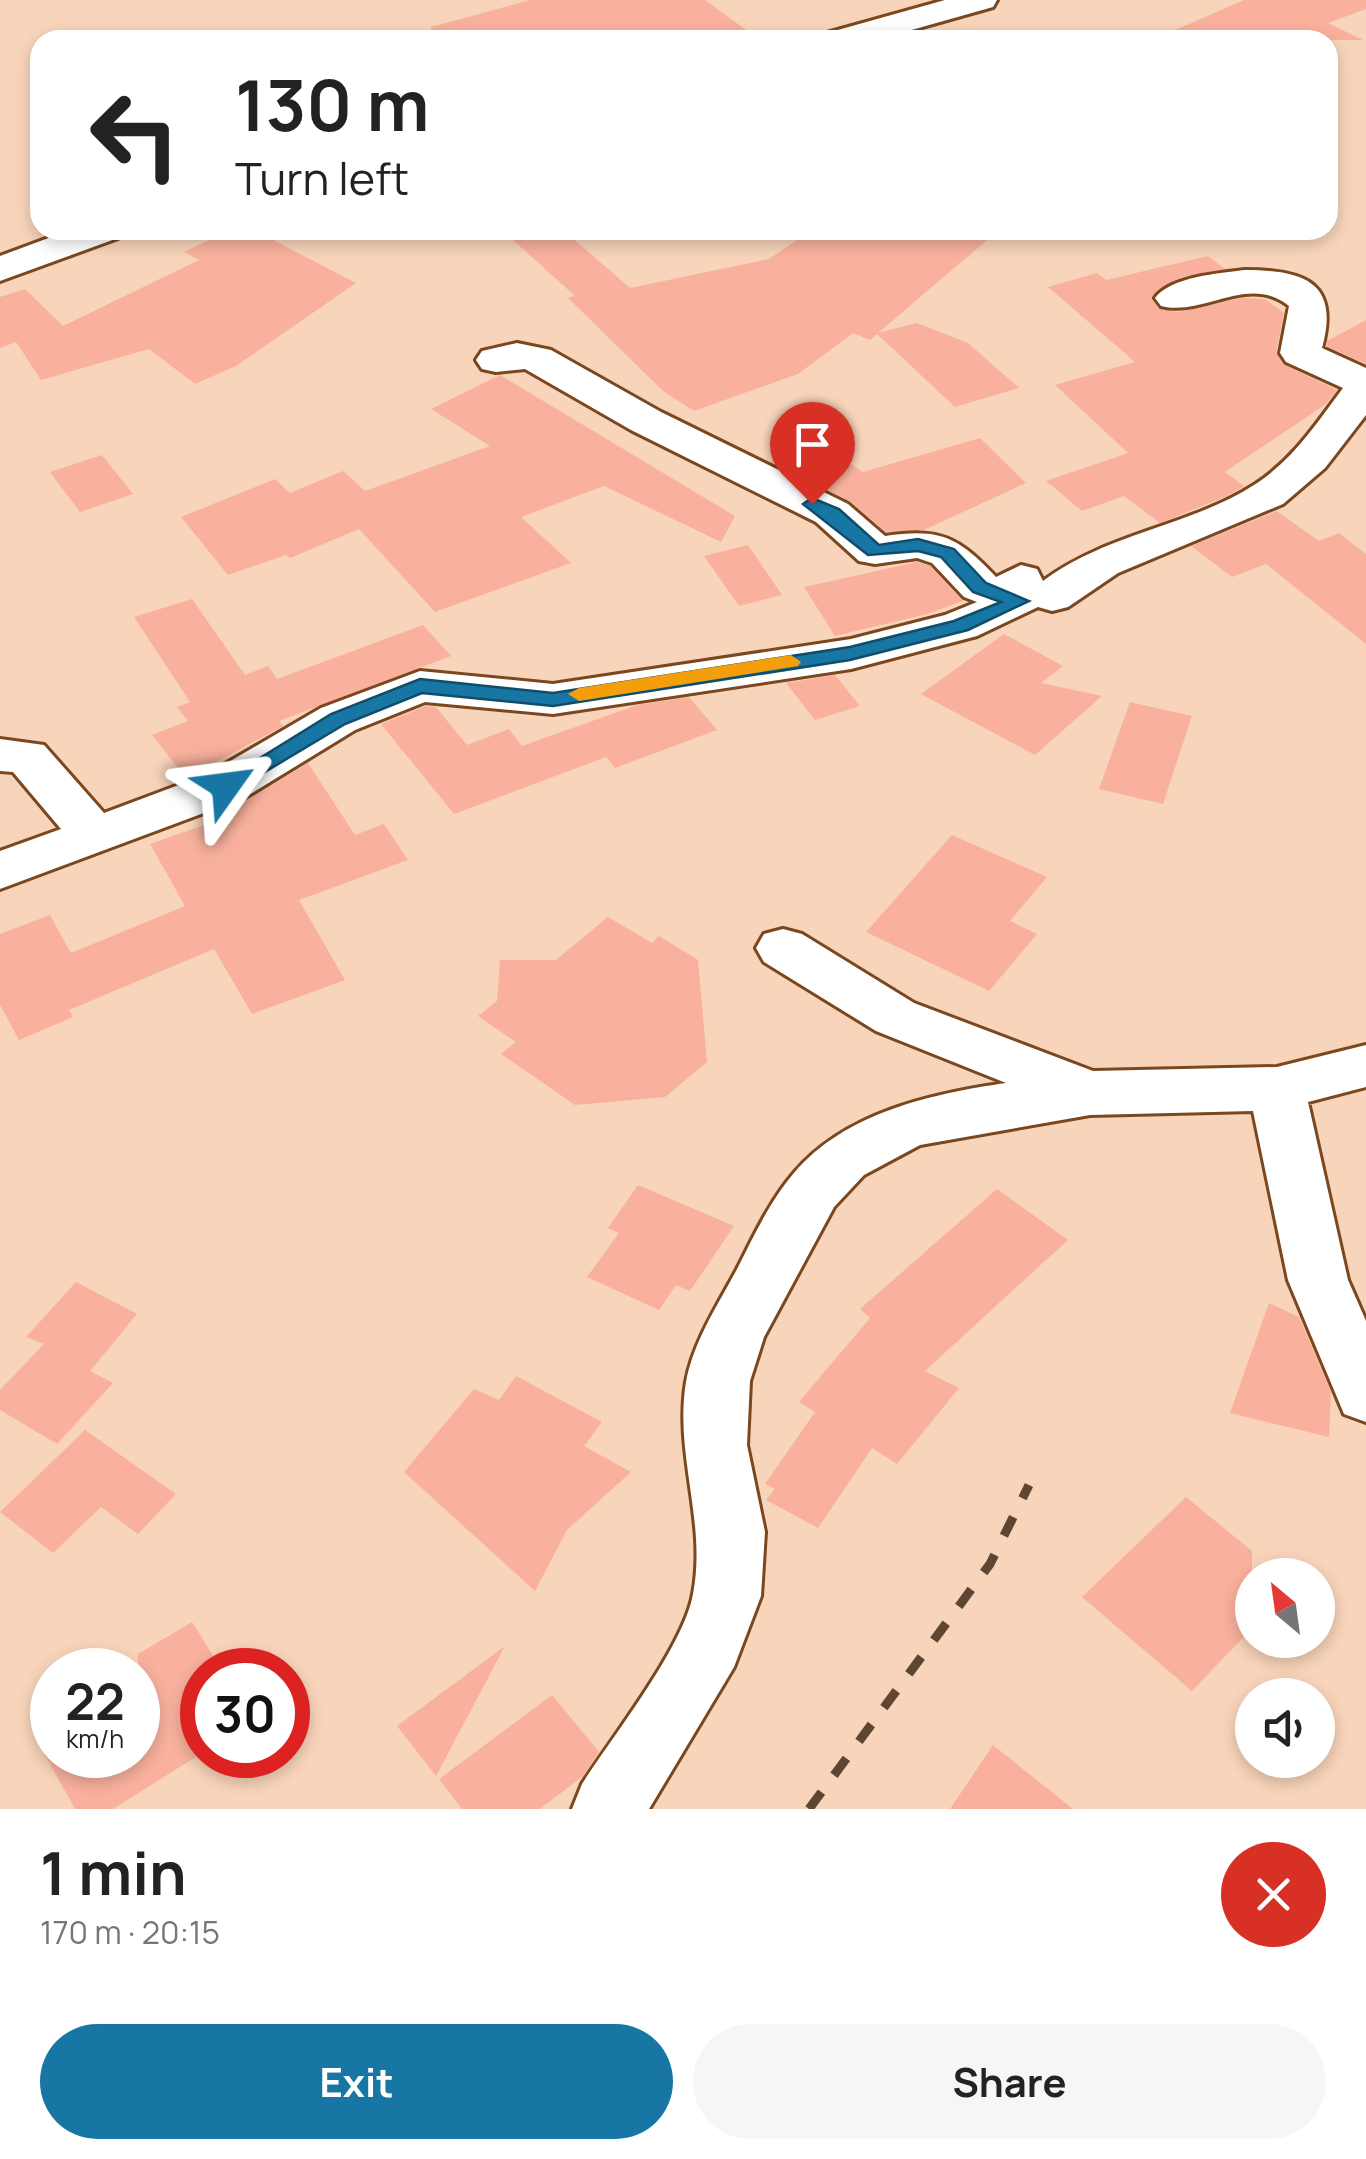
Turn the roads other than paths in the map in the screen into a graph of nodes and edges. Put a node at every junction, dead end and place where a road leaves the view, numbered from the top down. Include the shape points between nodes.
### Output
1 (960, 2) edge
2 (871, 30) edge
3 (78, 240) edge
4 (0, 269) edge
5 (1175, 298) dead end
6 (496, 360) dead end
7 (1366, 384) edge
8 (1031, 592) junction
9 (0, 755) edge
10 (97, 837) junction
11 (0, 870) edge
12 (783, 948) dead end
13 (1366, 1066) edge
14 (1277, 1089) junction
15 (1090, 1093) junction
16 (1366, 1395) edge
17 (608, 1809) edge

1 - 2 street
3 - 4 street
5 - 7 street via 1248,280 1294,286 1309,302 1300,353
6 - 8 street via 536,358 832,514 875,551 918,545 948,553 980,587
7 - 8 street via 1312,458 1268,495
8 - 10 street via 961,626 850,654 553,699 420,686 338,719 226,786
9 - 10 street via 27,757
10 - 11 street
12 - 15 street via 896,1018
13 - 14 street
14 - 15 street
14 - 16 street via 1318,1280
15 - 17 street via 906,1126 844,1159 812,1191 754,1291 718,1381 714,1445 732,1532 726,1596 710,1644

